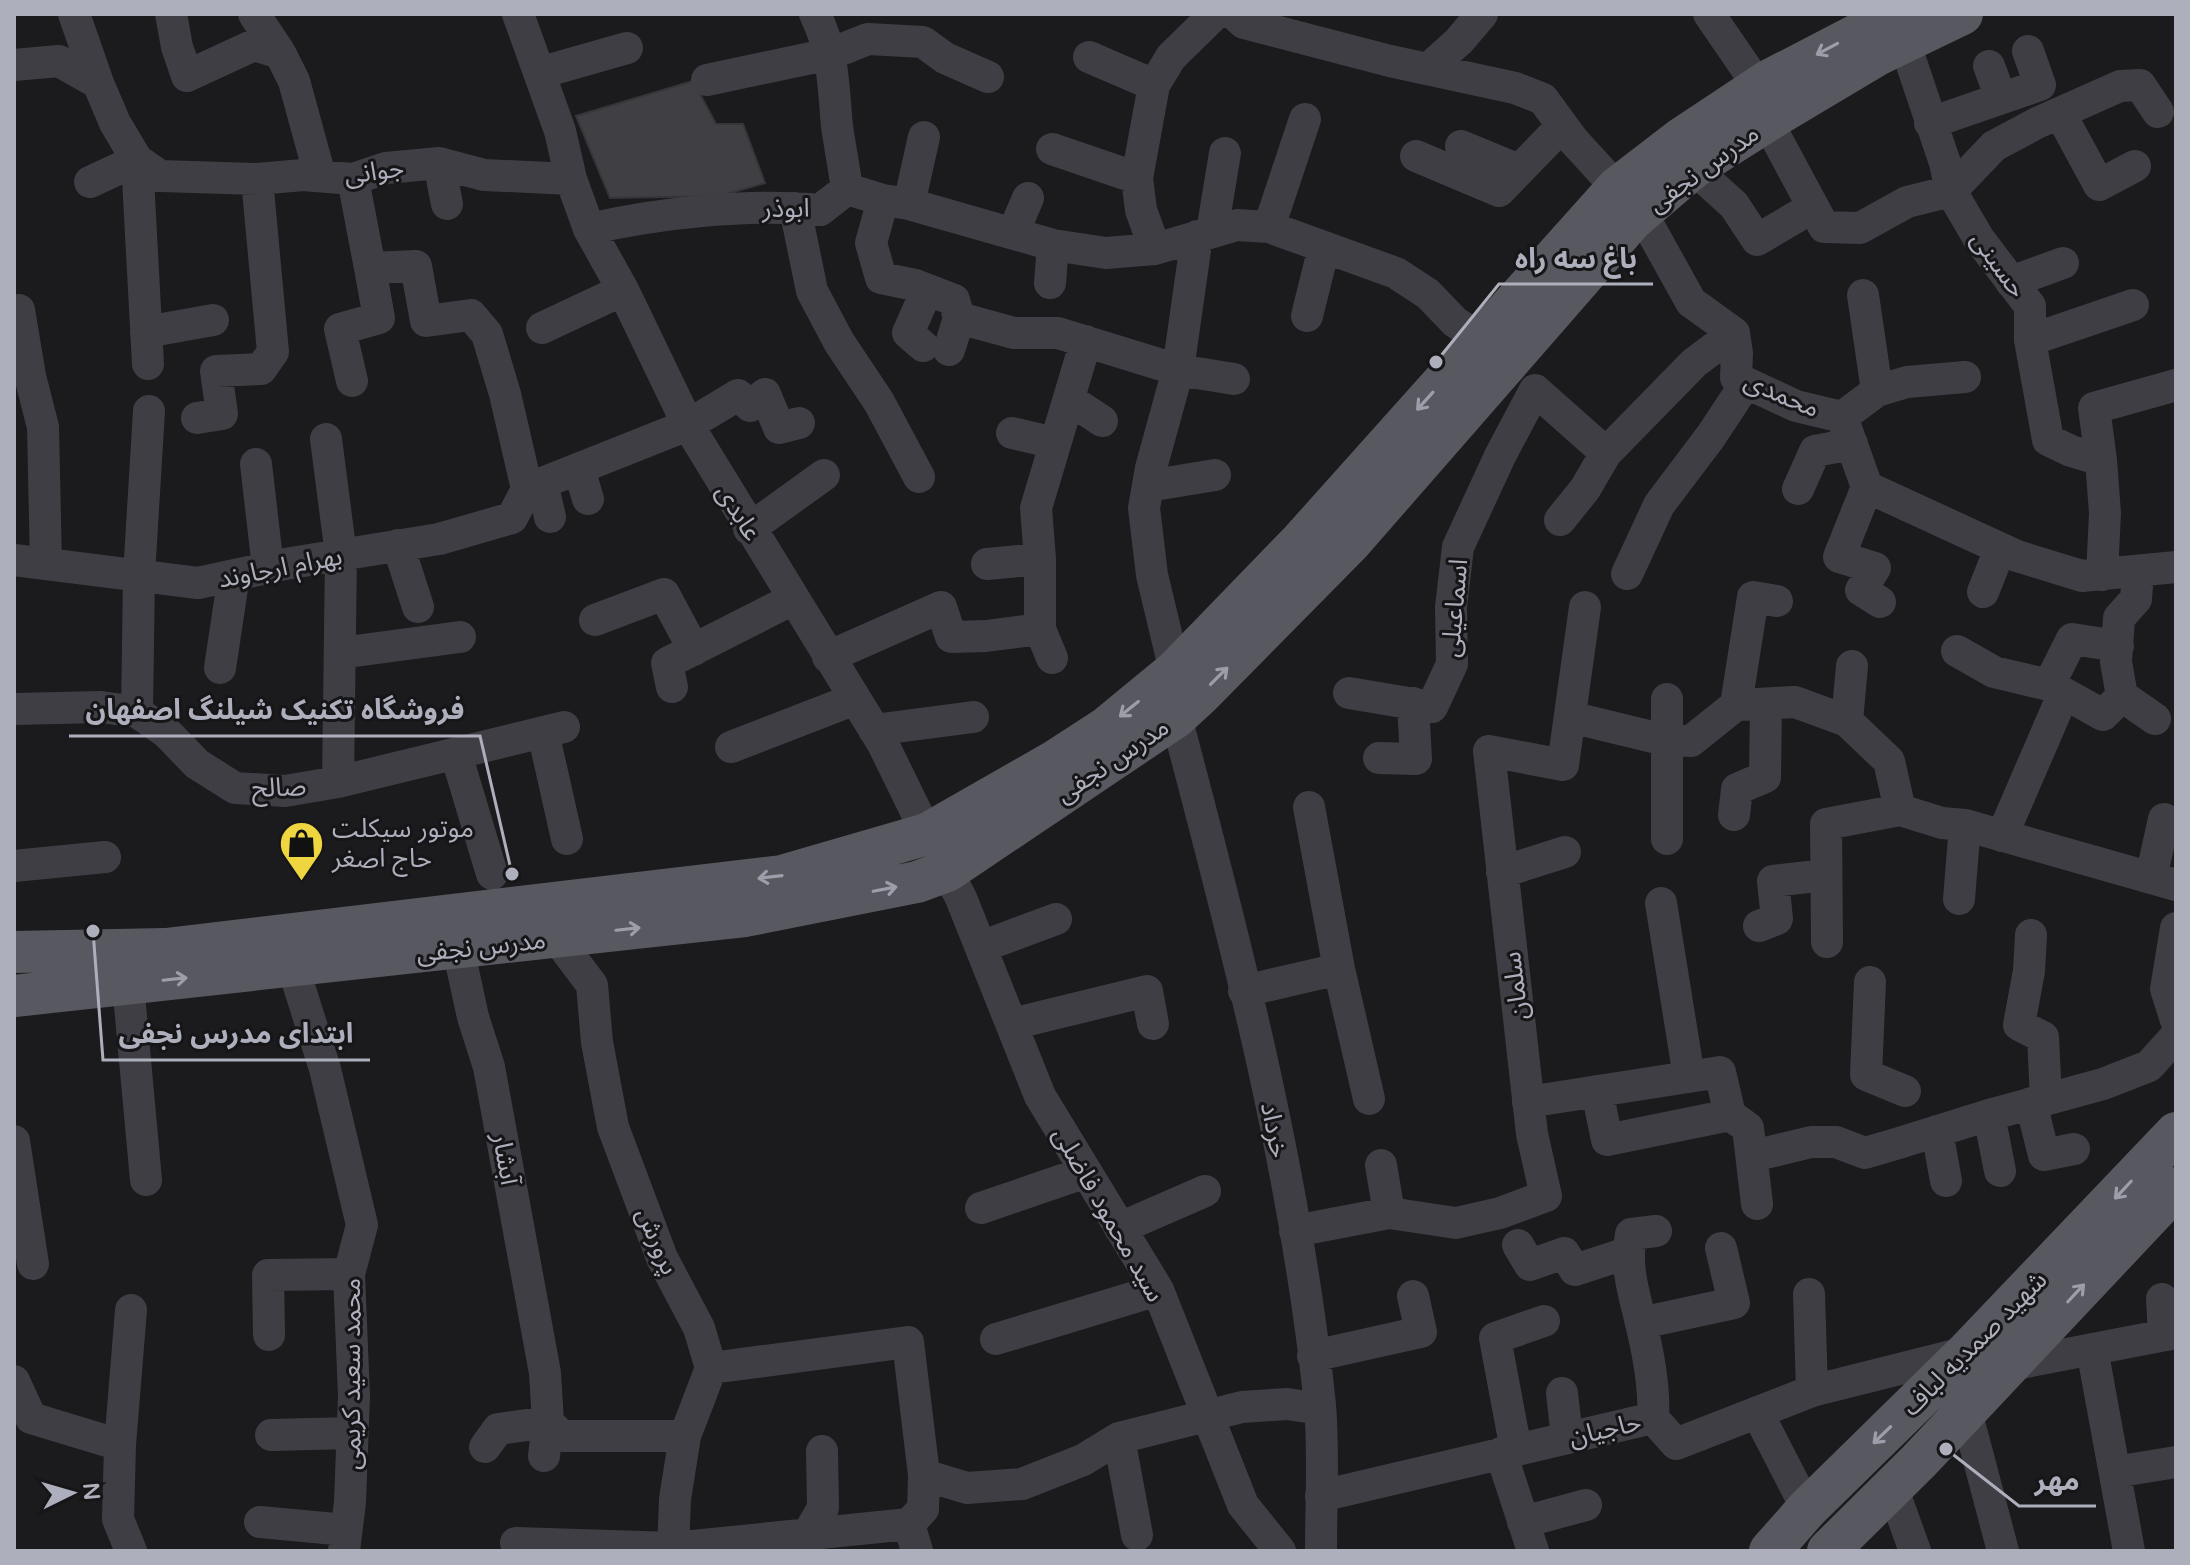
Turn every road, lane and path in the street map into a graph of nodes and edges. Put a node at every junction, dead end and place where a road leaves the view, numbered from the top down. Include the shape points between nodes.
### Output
1 (74, 14) edge
2 (171, 14) edge
3 (254, 14) edge
4 (518, 14) edge
5 (815, 14) edge
6 (1215, 14) edge
7 (1234, 14) edge
8 (1482, 14) edge
9 (1709, 14) edge
10 (1962, 14) edge
11 (1895, 22) edge
12 (627, 48) dead end
13 (2028, 51) dead end
14 (280, 53) junction
15 (830, 54) junction
16 (1089, 57) dead end
17 (14, 65) edge
18 (1989, 66) dead end
19 (1428, 69) junction
20 (539, 73) junction
21 (988, 77) dead end
22 (707, 80) dead end
23 (98, 83) junction
24 (1154, 85) junction
25 (2001, 98) junction
26 (1763, 104) junction
27 (2158, 112) dead end
28 (2060, 113) junction
29 (1305, 119) dead end
30 (1930, 123) junction
31 (1562, 126) junction
32 (924, 137) dead end
33 (1461, 146) dead end
34 (1052, 149) dead end
35 (1225, 153) dead end
36 (1416, 156) dead end
37 (137, 160) junction
38 (439, 163) junction
39 (2135, 166) dead end
40 (1693, 168) junction
41 (1519, 170) junction
42 (320, 176) junction
43 (1137, 178) junction
44 (257, 179) junction
45 (353, 179) junction
46 (571, 179) junction
47 (90, 182) dead end
48 (847, 189) junction
49 (1951, 191) junction
50 (1028, 198) dead end
51 (1629, 200) junction
52 (896, 202) junction
53 (447, 204) dead end
54 (1813, 207) junction
55 (795, 208) junction
56 (1269, 227) junction
57 (589, 229) junction
58 (1013, 233) junction
59 (1205, 234) junction
60 (1053, 245) junction
61 (1324, 247) junction
62 (1155, 249) junction
63 (2063, 263) dead end
64 (370, 268) junction
65 (2011, 282) junction
66 (1050, 283) dead end
67 (623, 290) junction
68 (927, 290) junction
69 (1863, 295) dead end
70 (2133, 305) dead end
71 (19, 310) dead end
72 (1307, 316) dead end
73 (959, 318) junction
74 (213, 320) dead end
75 (542, 328) dead end
76 (146, 332) junction
77 (1734, 333) junction
78 (1480, 339) junction
79 (2030, 340) junction
80 (1086, 341) junction
81 (148, 364) dead end
82 (1178, 370) junction
83 (1965, 377) dead end
84 (1234, 379) dead end
85 (352, 381) dead end
86 (1746, 383) junction
87 (2176, 385) edge
88 (1877, 391) junction
89 (1069, 399) junction
90 (149, 411) dead end
91 (197, 418) dead end
92 (1102, 421) dead end
93 (799, 423) dead end
94 (688, 425) junction
95 (1847, 431) junction
96 (1012, 433) dead end
97 (326, 439) dead end
98 (1055, 443) junction
99 (1606, 453) junction
100 (1397, 460) junction
101 (2101, 460) junction
102 (256, 464) dead end
103 (579, 469) junction
104 (812, 473) dead end
105 (1215, 475) dead end
106 (919, 477) dead end
107 (535, 486) junction
108 (1148, 486) junction
109 (1867, 487) junction
110 (1798, 489) dead end
111 (588, 499) dead end
112 (550, 517) dead end
113 (1560, 520) dead end
114 (749, 529) junction
115 (398, 545) junction
116 (2000, 549) junction
117 (341, 555) junction
118 (1040, 559) junction
119 (14, 560) edge
120 (46, 564) junction
121 (987, 564) dead end
122 (2176, 567) edge
123 (268, 568) junction
124 (2138, 573) junction
125 (1627, 574) dead end
126 (139, 575) junction
127 (234, 575) junction
128 (2087, 584) junction
129 (1983, 592) dead end
130 (793, 599) junction
131 (1777, 601) dead end
132 (1880, 602) dead end
133 (418, 607) dead end
134 (1585, 607) dead end
135 (595, 620) dead end
136 (460, 637) dead end
137 (2118, 646) junction
138 (694, 650) junction
139 (1957, 651) dead end
140 (340, 653) junction
141 (828, 657) junction
142 (1852, 666) dead end
143 (220, 668) dead end
144 (1175, 671) junction
145 (672, 687) dead end
146 (2056, 690) junction
147 (1349, 693) dead end
148 (2122, 696) junction
149 (855, 699) junction
150 (1667, 699) dead end
151 (1413, 703) junction
152 (1751, 704) junction
153 (14, 709) edge
154 (137, 712) junction
155 (973, 717) dead end
156 (1176, 717) junction
157 (1570, 717) junction
158 (2155, 719) dead end
159 (1847, 721) junction
160 (874, 730) junction
161 (1665, 740) junction
162 (731, 747) dead end
163 (456, 754) junction
164 (1379, 758) dead end
165 (338, 782) junction
166 (1309, 807) dead end
167 (1900, 810) junction
168 (1734, 815) dead end
169 (2164, 819) dead end
170 (1965, 825) junction
171 (927, 834) junction
172 (2002, 836) junction
173 (567, 839) dead end
174 (1667, 839) dead end
175 (1565, 852) dead end
176 (105, 857) dead end
177 (14, 866) edge
178 (947, 871) junction
179 (1502, 872) junction
180 (492, 874) dead end
181 (1826, 875) junction
182 (2164, 881) edge
183 (1959, 899) dead end
184 (1661, 903) dead end
185 (1056, 919) dead end
186 (1759, 926) dead end
187 (2176, 928) edge
188 (2031, 935) dead end
189 (556, 937) junction
190 (1827, 942) dead end
191 (981, 947) junction
192 (458, 948) junction
193 (14, 952) edge
194 (315, 953) junction
195 (1339, 969) junction
196 (1870, 982) dead end
197 (128, 984) junction
198 (1244, 991) junction
199 (14, 996) edge
200 (2176, 1020) edge
201 (1012, 1024) junction
202 (1153, 1024) dead end
203 (2176, 1036) edge
204 (1689, 1077) junction
205 (1597, 1091) junction
206 (1369, 1099) dead end
207 (2038, 1101) junction
208 (1528, 1102) junction
209 (1730, 1115) junction
210 (1989, 1115) junction
211 (1937, 1131) junction
212 (2176, 1133) edge
213 (14, 1141) edge
214 (1899, 1143) junction
215 (2074, 1149) dead end
216 (1753, 1156) junction
217 (1381, 1165) dead end
218 (2000, 1171) dead end
219 (1086, 1172) junction
220 (146, 1180) dead end
221 (1946, 1181) dead end
222 (2176, 1188) edge
223 (1205, 1191) dead end
224 (1757, 1204) dead end
225 (981, 1208) dead end
226 (1389, 1213) junction
227 (1120, 1228) junction
228 (1295, 1231) junction
229 (1656, 1231) dead end
230 (1518, 1245) dead end
231 (1721, 1248) dead end
232 (1627, 1253) junction
233 (33, 1264) dead end
234 (349, 1274) junction
235 (1158, 1290) junction
236 (1809, 1294) dead end
237 (1413, 1296) dead end
238 (2162, 1299) dead end
239 (131, 1310) dead end
240 (2033, 1312) junction
241 (1544, 1321) dead end
242 (1641, 1323) junction
243 (2170, 1334) edge
244 (269, 1335) dead end
245 (996, 1339) dead end
246 (2092, 1349) junction
247 (1967, 1352) junction
248 (1313, 1356) junction
249 (2010, 1365) junction
250 (711, 1368) junction
251 (14, 1381) edge
252 (1812, 1391) junction
253 (1562, 1393) dead end
254 (1320, 1409) junction
255 (1966, 1411) junction
256 (1757, 1412) junction
257 (1206, 1416) junction
258 (1653, 1418) junction
259 (548, 1422) junction
260 (352, 1433) junction
261 (271, 1435) dead end
262 (685, 1436) junction
263 (1119, 1438) junction
264 (1567, 1438) junction
265 (120, 1445) junction
266 (485, 1447) dead end
267 (822, 1451) dead end
268 (1509, 1452) junction
269 (544, 1456) dead end
270 (2176, 1462) edge
271 (2115, 1472) junction
272 (924, 1475) junction
273 (1892, 1487) junction
274 (1321, 1496) junction
275 (1586, 1505) dead end
276 (1807, 1509) junction
277 (260, 1522) dead end
278 (1137, 1535) dead end
279 (516, 1536) edge
280 (1528, 1536) edge
281 (913, 1538) edge
282 (345, 1540) edge
283 (809, 1543) edge
284 (673, 1549) edge
285 (1831, 1550) edge
286 (131, 1551) edge
287 (1280, 1551) edge
288 (1321, 1551) edge
289 (1770, 1551) edge
290 (1915, 1551) edge
291 (2003, 1551) edge
292 (2129, 1551) edge

1 - 23 street
2 - 14 street via 187,76 254,45
3 - 14 street
4 - 20 street
5 - 15 street, ابوذر
6 - 24 street via 1171,57
7 - 19 street, محمدی via 1244,23
8 - 19 street
9 - 26 street
10 - 11 main road, مدرس نجفی
11 - 26 main road, مدرس نجفی via 1879,54
11 - 30 street, حسینی
12 - 20 street
13 - 25 street via 2040,85
14 - 42 street via 294,81
15 - 21 street via 868,39 923,42
15 - 22 street
15 - 48 street, ابوذر
16 - 24 street
17 - 23 street via 59,61
18 - 25 street
19 - 31 street, محمدی via 1543,99
20 - 46 street
23 - 37 street
24 - 43 street
25 - 30 street
26 - 40 main road, مدرس نجفی
26 - 51 main road, مدرس نجفی via 1682,138
26 - 54 street
27 - 28 street via 2140,85 2130,85
28 - 39 street via 2099,185
28 - 49 street via 1994,146
29 - 56 street
30 - 49 street, حسینی
31 - 41 street
31 - 51 street, محمدی
32 - 52 street
33 - 41 street
34 - 43 street
35 - 59 street
36 - 41 street via 1499,191
37 - 44 street, جوانی via 160,176
37 - 47 street
37 - 76 street
38 - 45 street, جوانی via 386,168
38 - 46 street, جوانی via 484,175
38 - 53 street
40 - 51 main road, مدرس نجفی
40 - 54 street via 1734,205 1757,240
42 - 44 street, جوانی
42 - 45 street, جوانی
43 - 62 street
44 - 91 street via 273,352 261,369 216,371 222,414
45 - 64 street
46 - 57 street, عابدی
48 - 52 street
48 - 55 street, ابوذر via 820,210
49 - 54 street via 1907,202 1860,228 1824,227
49 - 65 street, حسینی
50 - 58 street
51 - 77 street, محمدی via 1691,302
51 - 78 main road, مدرس نجفی
51 - 100 main road, مدرس نجفی
52 - 58 street
52 - 68 street via 871,243 881,278
55 - 57 street, ابوذر via 629,220
55 - 106 street via 812,291
56 - 59 street via 1237,225
56 - 61 street
57 - 67 street, عابدی
58 - 60 street
59 - 62 street
59 - 82 street
60 - 62 street via 1106,253
60 - 66 street
61 - 72 street
61 - 78 street via 1396,273
63 - 65 street
64 - 85 street via 379,318 340,329
64 - 107 street via 416,266 426,321 468,302 487,334
65 - 79 street, حسینی via 2030,306
67 - 75 street
67 - 94 street, عابدی
68 - 73 street via 954,300
68 - 73 street via 908,333 936,348
69 - 88 street
70 - 79 street
71 - 120 street via 43,427
73 - 80 street via 1014,333 1058,333
74 - 76 street
76 - 81 street
77 - 86 street, محمدی via 1736,378
77 - 99 street via 1694,363
78 -> 100 main road, مدرس نجفی
79 - 101 street, حسینی via 2048,440
80 - 82 street
80 - 89 street
82 - 84 street
82 - 108 street
83 - 88 street via 1907,382
86 - 95 street, محمدی
86 - 125 street via 1659,505
87 - 101 street via 2094,408
88 - 95 street
89 - 92 street
89 - 98 street
90 - 126 street
93 - 94 street via 779,428 765,394 750,406 738,395
94 - 103 street
94 - 114 street, عابدی
95 - 109 street
95 - 110 street via 1815,451
96 - 98 street
97 - 117 street
98 - 118 street via 1036,508
99 - 113 street
99 - 151 street, اسماعیلی via 1535,390 1458,547 1452,664 1432,707
100 - 144 main road, مدرس نجفی via 1301,541
156 -> 100 main road, مدرس نجفی via 1351,542
101 - 128 street via 2105,513
102 - 123 street
103 - 107 street
103 - 111 street
104 - 114 street
105 - 108 street
107 - 112 street
107 - 115 street, بهرام ارجاوند via 512,518
108 - 144 street via 1144,508 1152,575
109 - 116 street
109 - 132 street via 1839,557 1875,568 1861,590
114 - 130 street, عابدی
115 - 117 street, بهرام ارجاوند
115 - 133 street
116 - 128 street
116 - 129 street
117 - 123 street, بهرام ارجاوند
117 - 140 street
118 - 121 street
118 - 141 street via 1046,643 951,637 941,607
119 - 120 street, بهرام ارجاوند
120 - 126 street, بهرام ارجاوند
122 - 124 street
123 - 127 street, بهرام ارجاوند
124 - 128 street
124 - 137 street via 2136,599 2119,618
126 - 127 street, بهرام ارجاوند via 198,583
126 - 154 street
127 - 143 street
130 - 138 street
130 - 141 street, عابدی
131 - 152 street via 1753,597
134 - 157 street, سلمان
135 - 138 street via 664,594
136 - 140 street
137 - 146 street via 2072,639
137 - 148 street
138 - 145 street via 667,663
139 - 146 street via 1994,672
140 - 165 street
141 - 149 street, عابدی
142 - 159 street
144 -> 171 main road, مدرس نجفی via 1107,727
146 - 148 street via 2103,715
146 - 172 street
147 - 151 street
148 - 158 street
149 - 160 street, عابدی
149 - 162 street
150 - 161 street
151 - 164 street via 1416,759
152 - 159 street via 1795,702
152 - 161 street via 1691,741
152 - 168 street via 1765,777 1737,789
153 - 154 street, صالح via 101,707
154 - 165 street, صالح via 197,764 235,788 285,791
155 - 160 street
156 - 178 main road, مدرس نجفی
156 - 198 street, خرداد
157 - 161 street
157 - 179 street, سلمان via 1563,765 1489,751
159 - 167 street via 1889,761
160 - 171 street, عابدی
161 - 174 street
163 - 165 street, صالح
163 - 173 street, صالح via 554,730
163 - 180 street
166 - 195 street
167 - 170 street
167 - 181 street via 1826,824
169 - 182 street
170 - 172 street
170 - 183 street
171 -> 194 main road, مدرس نجفی via 782,876
172 - 182 street
175 - 179 street
176 - 177 street
189 -> 178 main road, مدرس نجفی via 745,916 917,882
178 - 191 street, سید محمود فاضلی
179 - 208 street, سلمان
181 - 186 street via 1773,881 1777,919
181 - 190 street
184 - 204 street
185 - 191 street
187 - 200 street via 2166,989
188 - 207 street via 2019,1025 2043,1037
189 - 192 main road, مدرس نجفی
189 - 250 street, پرورش via 592,985 613,1127
191 - 201 street, سید محمود فاضلی
192 - 194 main road, مدرس نجفی
192 - 259 street, آبشار via 489,1067 545,1373
193 - 194 main road, مدرس نجفی
197 -> 194 main road, مدرس نجفی
194 - 234 street, محمد سعید کریمی via 325,1069 362,1225
195 - 198 street
195 - 206 street
196 - 214 street via 1866,1075 1905,1082
197 - 199 main road, مدرس نجفی
197 - 220 street
198 - 228 street, خرداد
201 - 202 street via 1147,991
201 - 219 street, سید محمود فاضلی via 1040,1096
203 - 207 street via 2149,1066
204 - 205 street
204 - 209 street via 1720,1072
205 - 208 street
205 - 209 street via 1607,1140
207 - 210 street
207 - 215 street via 2044,1155
208 - 226 street, سلمان via 1546,1196 1456,1223
209 - 216 street via 1748,1128
210 - 211 street
210 - 218 street
211 - 214 street
211 - 221 street
212 -> 240 main road, شهید صمدیه لباف
213 - 233 street
214 - 216 street via 1865,1153 1836,1142 1811,1142
216 - 224 street
217 - 226 street
219 - 225 street
219 - 227 street, سید محمود فاضلی
240 -> 222 main road, شهید صمدیه لباف
223 - 227 street
226 - 228 street, سلمان
227 - 235 street, سید محمود فاضلی
228 - 248 street, خرداد
229 - 232 street via 1631,1234
230 - 232 street via 1530,1265 1564,1253 1575,1270
231 - 242 street via 1734,1303
232 - 242 street
234 - 244 street via 268,1275
234 - 260 street, محمد سعید کریمی
235 - 245 street
235 - 257 street, سید محمود فاضلی
236 - 252 street
237 - 248 street via 1421,1332
238 - 243 street
239 - 265 street
240 - 247 main road, شهید صمدیه لباف
240 - 249 main road, شهید صمدیه لباف
241 - 268 street via 1495,1338
242 - 258 street
243 - 246 street
246 - 249 street
246 - 271 street
247 - 252 street, حاجیان
247 -> 276 main road, شهید صمدیه لباف
248 - 254 street, خرداد
249 - 255 main road, شهید صمدیه لباف
250 - 262 street
250 - 272 street via 908,1342
251 - 265 street via 31,1418
252 - 256 street, حاجیان
253 - 264 street
254 - 257 street via 1287,1404
254 - 274 street, خرداد
255 - 273 main road, شهید صمدیه لباف
255 - 291 street
256 - 258 street, حاجیان via 1676,1444
256 - 276 street
257 - 263 street
257 - 287 street, سید محمود فاضلی via 1243,1505
258 - 264 street, حاجیان
259 - 262 street via 561,1436
259 - 266 street via 498,1429
259 - 269 street, آبشار
260 - 261 street
260 - 282 street, محمد سعید کریمی
262 - 284 street
263 - 272 street via 1083,1460 1022,1484 967,1488
263 - 278 street
264 - 268 street, حاجیان
265 - 286 street via 118,1519
267 - 283 street via 823,1508
268 - 274 street, حاجیان
268 - 280 street
270 - 271 street
271 - 292 street
272 - 281 street via 923,1509
273 - 285 main road, شهید صمدیه لباف
273 - 290 street
274 - 288 street, خرداد
275 - 280 street
276 - 289 main road, شهید صمدیه لباف
277 - 282 street
279 - 284 street
281 - 283 street
283 - 284 street

